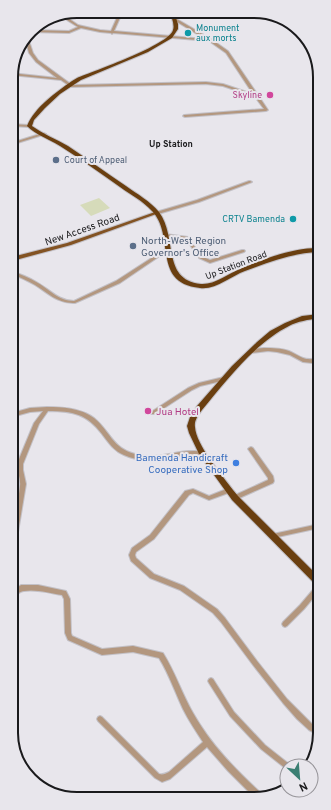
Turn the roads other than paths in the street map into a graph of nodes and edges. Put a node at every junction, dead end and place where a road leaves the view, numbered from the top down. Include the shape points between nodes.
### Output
1 (119, 18) edge
2 (67, 19) edge
3 (174, 19) joint
4 (80, 27) junction
5 (40, 31) edge
6 (112, 33) junction
7 (172, 38) junction
8 (210, 40) junction
9 (29, 43) edge
10 (18, 74) edge
11 (62, 79) junction
12 (68, 85) junction
13 (257, 96) junction
14 (185, 116) dead end
15 (18, 125) edge
16 (29, 126) junction
17 (44, 134) junction
18 (18, 142) edge
19 (250, 182) dead end
20 (157, 213) junction
21 (166, 235) junction
22 (168, 249) junction
23 (313, 250) edge
24 (243, 251) dead end
25 (18, 258) edge
26 (18, 275) edge
27 (313, 317) edge
28 (250, 351) junction
29 (313, 360) edge
30 (224, 379) junction
31 (46, 409) junction
32 (18, 413) edge
33 (153, 413) dead end
34 (251, 449) dead end
35 (203, 453) junction
36 (229, 490) junction
37 (235, 498) junction
38 (18, 514) edge
39 (313, 527) edge
40 (273, 536) junction
41 (313, 576) edge
42 (18, 590) edge
43 (313, 594) edge
44 (286, 624) dead end
45 (211, 682) dead end
46 (100, 719) dead end
47 (313, 730) edge
48 (208, 742) junction
49 (279, 760) edge
50 (254, 792) edge

1 - 6 street
2 - 4 street
3 - 7 highway via 176,29
3 - 8 street
4 - 5 street via 69,32
4 - 6 street
6 - 7 street
7 - 8 street
7 - 12 highway
8 - 13 street via 227,52
9 - 11 street via 33,56
10 - 11 street
11 - 12 street
12 - 13 street via 75,87 206,83 232,89 241,95
12 - 16 highway via 30,121
13 - 14 street via 266,110
15 - 16 street
16 - 17 highway, Up Station Road
17 - 18 street
17 - 20 highway, Up Station Road via 90,163
19 - 20 street
20 - 21 highway, Up Station Road via 164,223
20 - 25 main road, New Access Road via 69,244
21 - 22 highway, Up Station Road
21 - 24 street via 188,238 200,257 210,262
22 - 23 highway, Up Station Road via 169,261 176,276 202,287 242,270 305,250
22 - 26 street via 118,282 75,302 67,303 60,300 30,280
27 - 28 highway via 300,318 269,336
28 - 29 street via 276,350 292,354 302,361
28 - 30 highway
30 - 33 street via 190,389
30 - 35 highway via 195,415 191,425
31 - 32 street
31 - 35 street via 70,411 90,418 114,447 134,457
31 - 38 street via 37,422 20,464 23,484
34 - 37 street via 271,481
35 - 36 highway
36 - 37 highway
36 - 47 street via 208,498 193,491 187,493 152,536 132,552 133,559 152,576 182,588 215,612 269,681
37 - 40 highway
39 - 40 street
40 - 41 highway
42 - 48 street via 38,588 64,593 67,599 70,638 102,652 133,649 161,655 190,717
43 - 44 street
45 - 49 street via 232,714 263,747
46 - 48 street via 162,778 166,778
48 - 50 street

